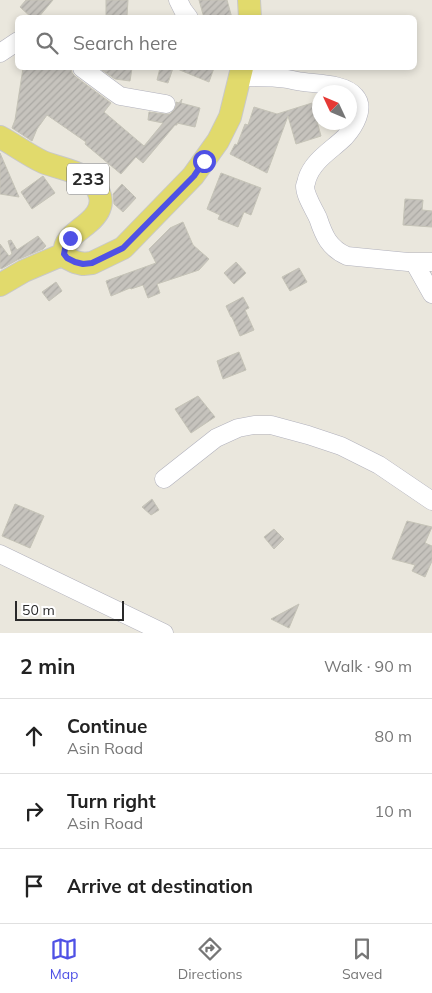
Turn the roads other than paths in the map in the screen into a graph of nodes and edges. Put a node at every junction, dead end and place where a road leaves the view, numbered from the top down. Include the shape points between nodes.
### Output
1 (178, 0) edge
2 (249, 0) edge
3 (187, 15) edge
4 (250, 15) edge
5 (15, 43) edge
6 (0, 53) edge
7 (85, 70) edge
8 (240, 72) edge
9 (166, 104) dead end
10 (1, 134) edge
11 (64, 254) junction
12 (414, 262) junction
13 (432, 262) edge
14 (0, 285) edge
15 (432, 294) edge
16 (164, 478) dead end
17 (432, 501) edge
18 (0, 554) edge
19 (164, 633) edge

1 - 3 street
2 - 4 main road
5 - 6 street
7 - 9 street via 120,96
8 - 11 main road via 230,117 194,176 123,248 83,264
8 - 12 street via 333,86 355,96 359,112 354,125 309,173 305,186 309,199 322,231 339,252 347,256
10 - 11 main road, 233 via 28,155 86,178 99,192 100,208 70,238
11 - 14 main road via 24,270
12 - 13 street
12 - 15 street
16 - 17 street via 216,438 246,426 271,425 341,446 379,465
18 - 19 street

